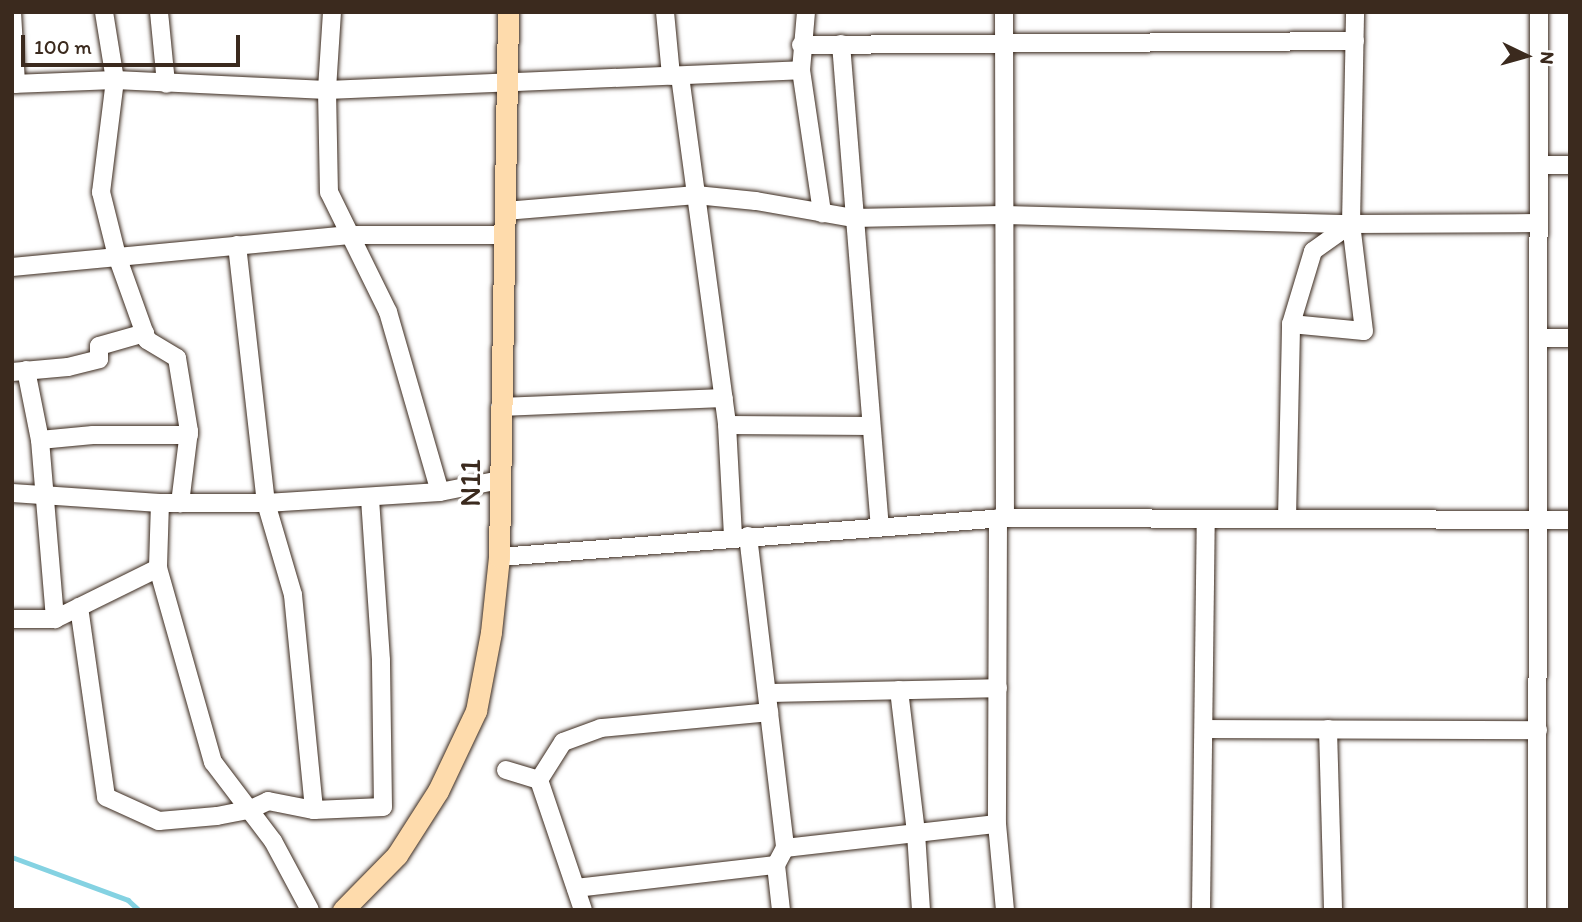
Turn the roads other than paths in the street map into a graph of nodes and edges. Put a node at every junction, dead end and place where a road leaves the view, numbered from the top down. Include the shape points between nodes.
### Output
1 (12, 12) edge
2 (104, 12) edge
3 (159, 12) edge
4 (332, 12) edge
5 (508, 12) edge
6 (665, 12) edge
7 (806, 12) edge
8 (1004, 12) edge
9 (1355, 12) edge
10 (1539, 12) edge
11 (1355, 41) junction
12 (1004, 42) junction
13 (841, 44) junction
14 (802, 45) junction
15 (801, 71) junction
16 (676, 76) junction
17 (115, 80) junction
18 (506, 82) junction
19 (14, 84) edge
20 (166, 84) junction
21 (327, 90) junction
22 (1539, 165) junction
23 (1570, 166) edge
24 (696, 195) junction
25 (505, 211) junction
26 (822, 212) junction
27 (1002, 215) junction
28 (853, 218) junction
29 (1537, 223) junction
30 (1351, 224) junction
31 (352, 235) junction
32 (505, 235) junction
33 (237, 245) junction
34 (117, 256) junction
35 (12, 267) edge
36 (1291, 324) junction
37 (145, 333) junction
38 (1539, 338) junction
39 (1570, 338) edge
40 (19, 371) edge
41 (724, 398) junction
42 (500, 407) junction
43 (727, 425) junction
44 (871, 426) junction
45 (189, 435) junction
46 (40, 440) junction
47 (500, 480) junction
48 (440, 492) junction
49 (12, 493) edge
50 (44, 494) junction
51 (370, 498) junction
52 (160, 503) junction
53 (180, 503) junction
54 (266, 503) junction
55 (1002, 518) junction
56 (1206, 519) junction
57 (1287, 519) junction
58 (1539, 520) junction
59 (1570, 520) edge
60 (880, 526) junction
61 (740, 536) junction
62 (499, 557) junction
63 (158, 568) junction
64 (79, 607) junction
65 (12, 619) edge
66 (55, 619) junction
67 (998, 688) junction
68 (899, 690) junction
69 (767, 693) junction
70 (769, 712) junction
71 (1204, 729) junction
72 (1328, 729) junction
73 (1538, 730) junction
74 (506, 770) dead end
75 (539, 780) junction
76 (249, 810) junction
77 (314, 810) junction
78 (997, 824) junction
79 (916, 833) junction
80 (785, 848) junction
81 (776, 865) junction
82 (576, 888) junction
83 (310, 910) edge
84 (343, 910) edge
85 (583, 910) edge
86 (781, 910) edge
87 (921, 910) edge
88 (1005, 910) edge
89 (1201, 910) edge
90 (1333, 910) edge
91 (1537, 910) edge

1 - 19 street
2 - 17 street
3 - 20 street
4 - 21 street
5 - 18 main road, N11
6 - 16 street
7 - 14 street
8 - 12 street
9 - 11 street
10 - 22 street
11 - 12 street
11 - 30 street
12 - 13 street
12 - 27 street
13 - 14 street
13 - 28 street
14 - 15 street
15 - 16 street
15 - 26 street
16 - 18 street
16 - 24 street
17 - 19 street
17 - 20 street
17 - 34 street via 101,192
18 - 21 street
18 - 25 main road, N11
20 - 21 street
21 - 31 street via 329,192
22 - 23 street
22 - 29 street
24 - 25 street
24 - 26 street
24 - 41 street
25 - 32 main road, N11
26 - 28 street
27 - 28 street
27 - 30 street
27 - 55 street
28 - 44 street
29 - 30 street
29 - 38 street
30 - 36 street via 1313,251
30 - 36 street via 1364,331
31 - 32 street
31 - 33 street
31 - 48 street via 388,312
32 - 42 main road, N11
33 - 34 street
33 - 54 street
34 - 35 street
34 - 37 street
36 - 57 street
37 - 40 street via 99,346 99,359
37 - 45 street via 147,340 177,358
38 - 39 street
38 - 58 street
40 - 46 street
41 - 42 street
41 - 43 street
42 - 47 main road, N11
43 - 44 street
43 - 61 street
44 - 60 street
45 - 46 street
45 - 53 street
46 - 50 street
47 - 48 street
47 - 62 main road, N11
48 - 51 street
49 - 50 street
50 - 52 street
50 - 66 street
51 - 54 street
51 - 77 street via 381,660 383,807
52 - 53 street
52 - 63 street
53 - 54 street
54 - 77 street via 293,595
55 - 56 street
55 - 60 street
55 - 67 street
56 - 57 street
56 - 71 street
57 - 58 street
58 - 59 street
58 - 73 street
60 - 61 street
61 - 62 street
61 - 69 street
62 - 84 main road, N11 via 476,711 438,791 397,855
63 - 64 street
63 - 76 street via 213,762
64 - 66 street
64 - 76 street via 106,797 159,821
65 - 66 street
67 - 68 street
67 - 78 street
68 - 69 street
68 - 79 street
69 - 70 street
70 - 75 street via 601,728 564,742
70 - 80 street
71 - 72 street
71 - 89 street
72 - 73 street
72 - 90 street
73 - 91 street
74 - 75 street
75 - 82 street
76 - 77 street via 268,802
76 - 83 street via 273,841
78 - 79 street
78 - 88 street
79 - 80 street
79 - 87 street
80 - 81 street
81 - 82 street
81 - 86 street
82 - 85 street

